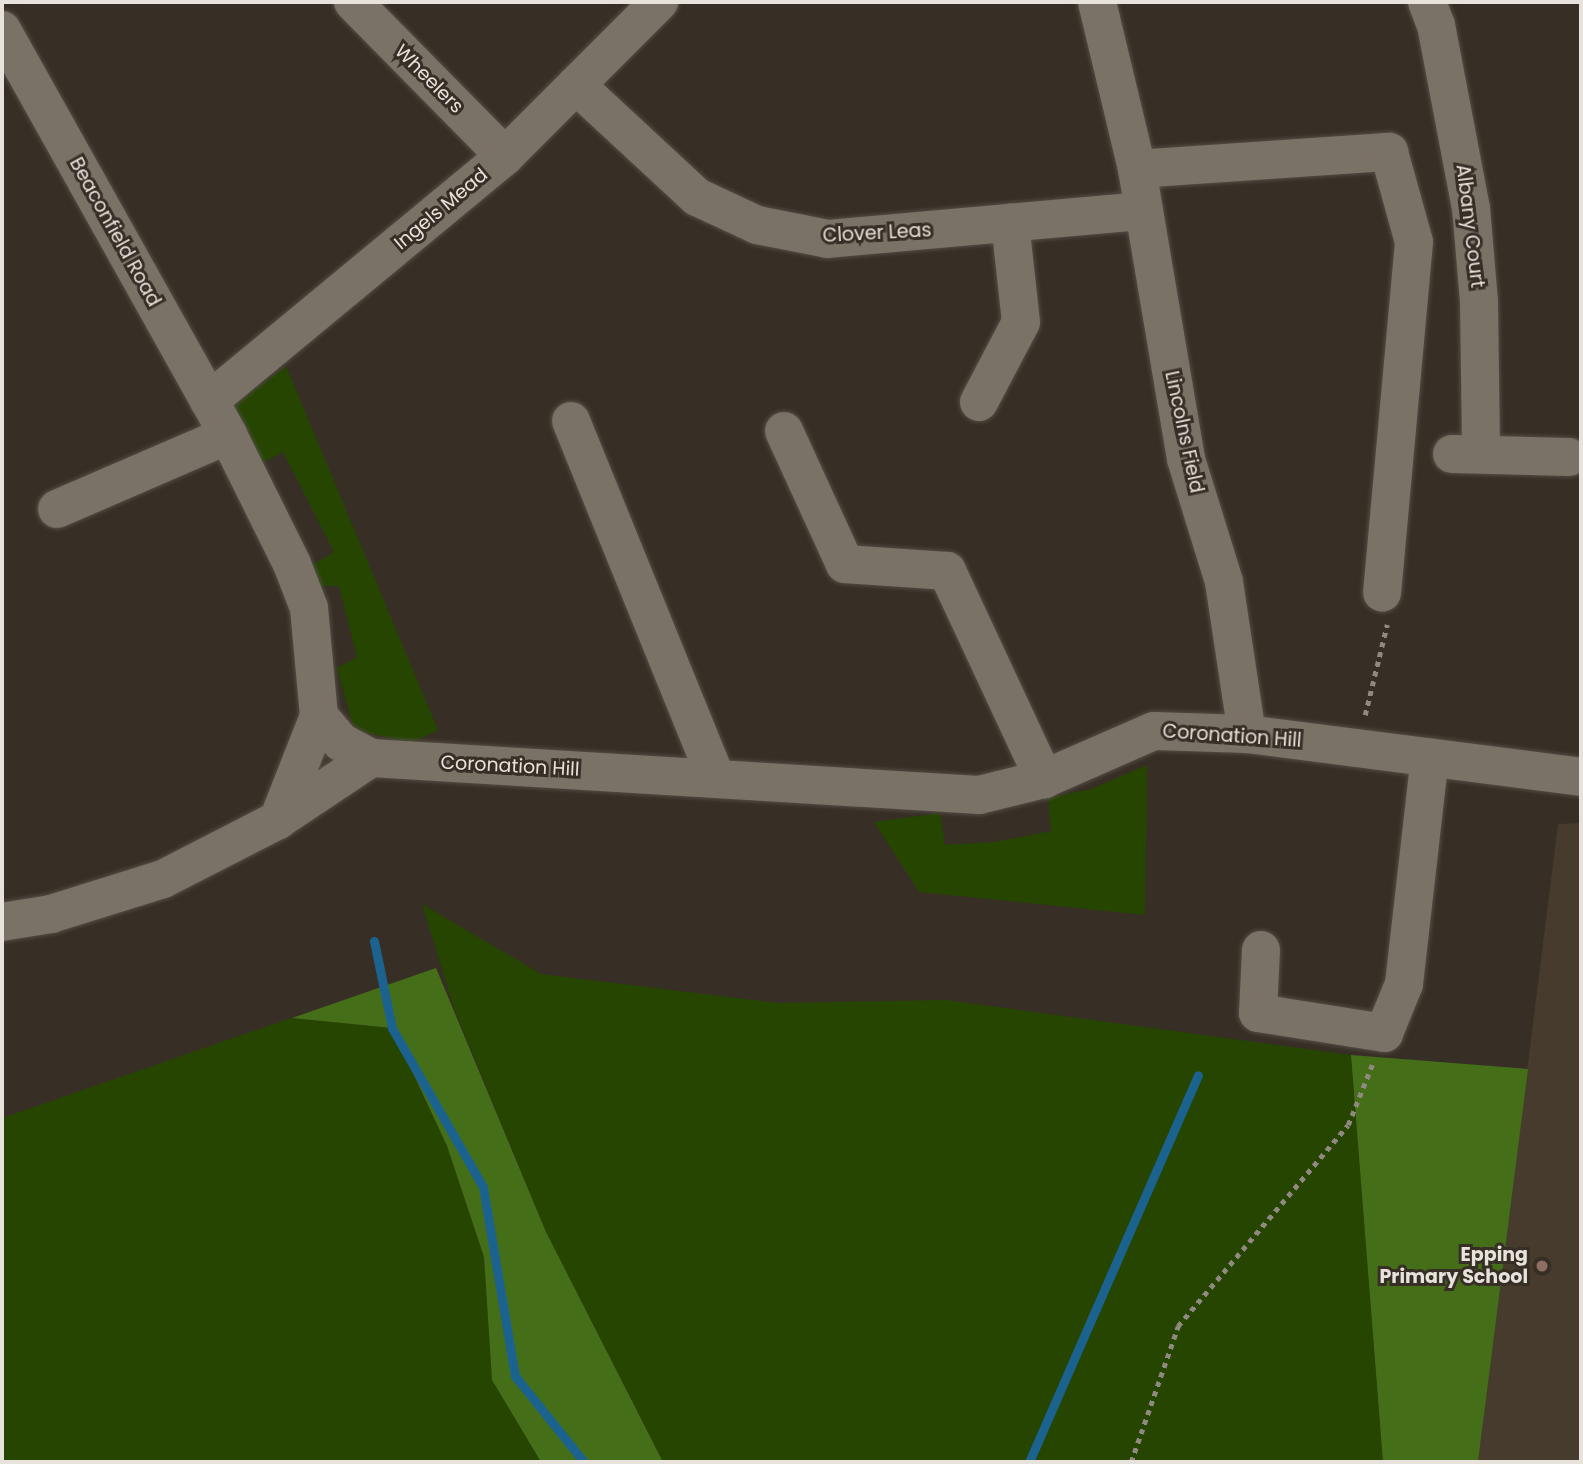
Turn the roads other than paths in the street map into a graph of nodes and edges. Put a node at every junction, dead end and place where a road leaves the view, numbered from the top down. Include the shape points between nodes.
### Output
1 (352, 2) edge
2 (659, 2) edge
3 (1097, 2) edge
4 (1426, 2) edge
5 (2, 30) edge
6 (576, 85) junction
7 (505, 156) junction
8 (1137, 169) junction
9 (1144, 211) junction
10 (1010, 223) junction
11 (209, 401) junction
12 (979, 402) dead end
13 (571, 421) dead end
14 (784, 431) dead end
15 (228, 435) junction
16 (1569, 457) dead end
17 (57, 509) dead end
18 (1382, 593) road end
19 (319, 716) junction
20 (1247, 734) junction
21 (1430, 757) junction
22 (371, 758) junction
23 (1581, 777) edge
24 (716, 778) junction
25 (1044, 779) junction
26 (278, 820) junction
27 (2, 922) edge
28 (1261, 950) dead end

1 - 7 street, Wheelers
2 - 6 street, Ingels Mead
3 - 8 street, Lincolns Field
4 - 16 street, Albany Court via 1436,26 1471,208 1479,302 1466,454
5 - 11 street, Beaconfield Road
6 - 7 street, Ingels Mead
6 - 10 street, Clover Leas via 697,197 757,225 828,239
7 - 11 street, Ingels Mead
8 - 9 street, Lincolns Field
8 - 18 street via 1389,152 1414,242
9 - 10 street, Clover Leas
9 - 20 street, Lincolns Field via 1186,459 1224,582
10 - 12 street via 1021,322
11 - 15 street, Beaconfield Road
13 - 24 street
14 - 25 street via 845,564 947,571
15 - 17 street
15 - 19 street, Beaconfield Road via 309,607
19 - 22 street, Coronation Hill via 341,742
19 - 26 street
20 - 21 street, Coronation Hill
20 - 25 street, Coronation Hill via 1154,731
21 - 23 street, Coronation Hill
21 - 28 street via 1404,984 1384,1034 1258,1013
22 - 24 street, Coronation Hill
22 - 26 street
24 - 25 street, Coronation Hill via 979,795 1008,792
26 - 27 street via 163,879 51,914

